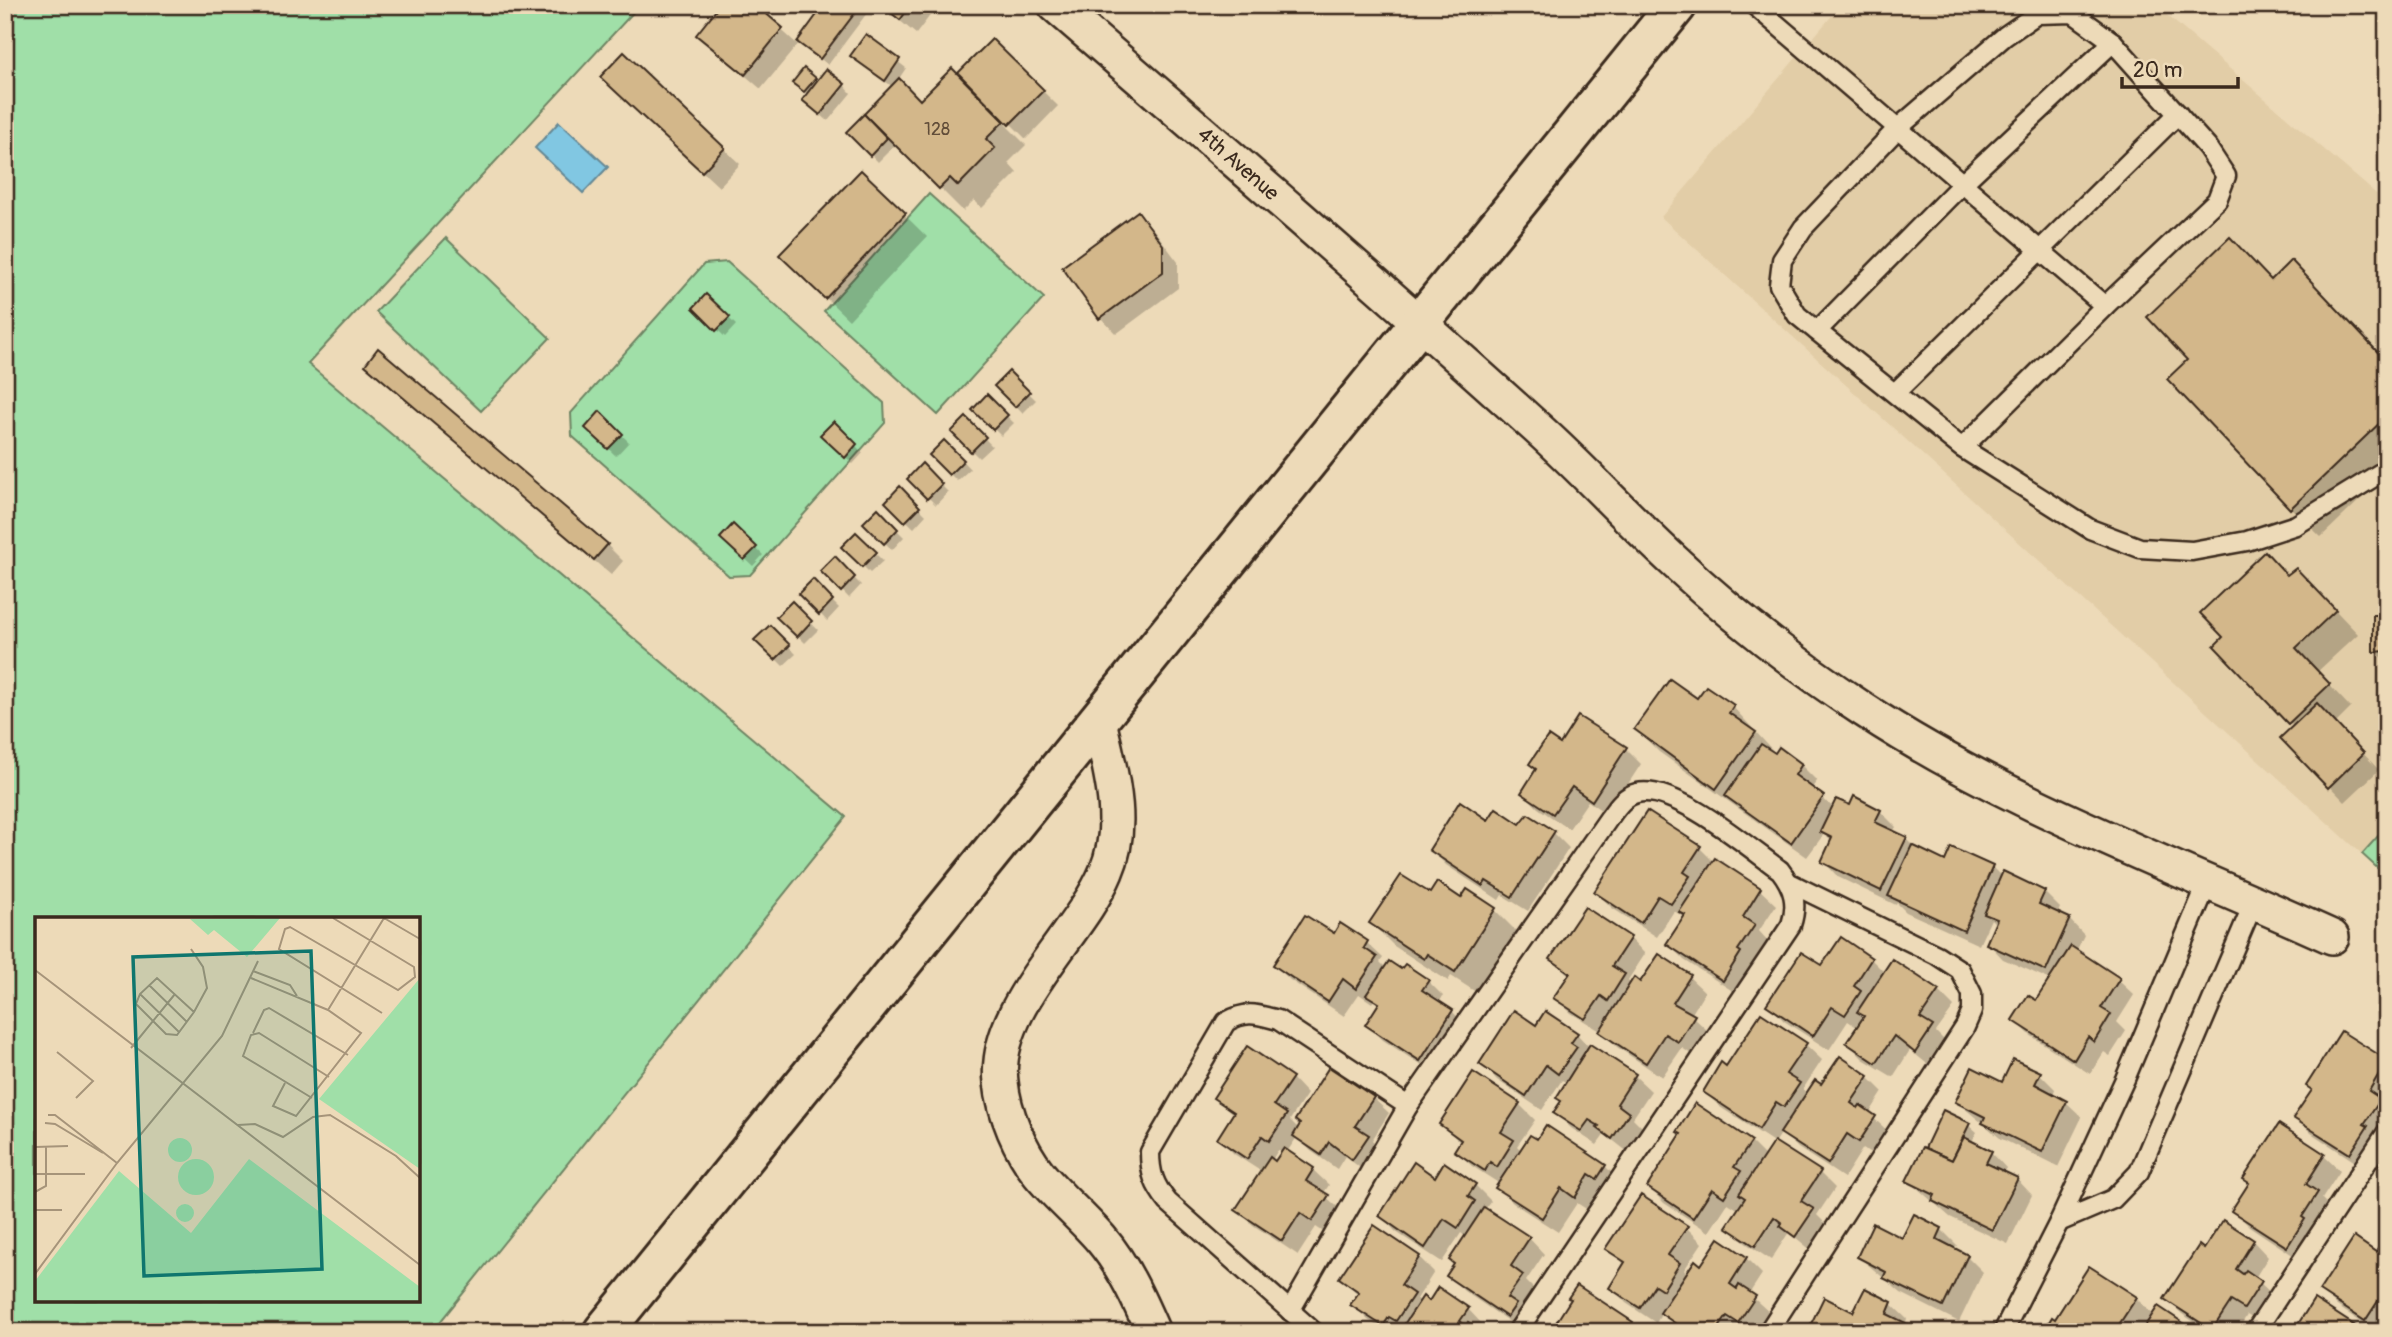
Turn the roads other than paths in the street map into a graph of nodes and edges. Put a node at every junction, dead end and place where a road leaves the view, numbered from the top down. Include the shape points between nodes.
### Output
1 (1055, 5) edge
2 (1677, 5) edge
3 (1754, 5) edge
4 (2113, 43) junction
5 (2178, 114) junction
6 (1898, 128) junction
7 (1963, 183) junction
8 (2041, 250) junction
9 (2105, 306) junction
10 (1421, 323) junction
11 (1817, 331) junction
12 (1895, 393) junction
13 (1962, 448) junction
14 (2387, 470) edge
15 (1099, 721) junction
16 (2207, 882) junction
17 (1790, 883) junction
18 (2254, 902) junction
19 (2332, 937) dead end
20 (1408, 1106) junction
21 (2387, 1132) edge
22 (2059, 1222) junction
23 (1290, 1311) junction
24 (603, 1332) edge
25 (1153, 1332) edge
26 (1314, 1332) edge
27 (1517, 1332) edge
28 (1768, 1332) edge
29 (2003, 1332) edge
30 (2255, 1332) edge

1 - 10 street, 4th Avenue
2 - 10 main road
3 - 6 lane
4 - 5 lane
4 - 6 lane via 2073,13 2037,14
4 - 7 lane
5 - 8 lane
5 - 9 lane via 2226,176 2217,200
6 - 7 lane
6 - 11 lane via 1803,228 1782,260 1779,285 1797,315
7 - 8 lane
7 - 11 lane
8 - 9 lane
8 - 12 lane
9 - 13 lane
10 - 15 main road
10 - 16 street, 4th Avenue via 1553,442 1675,563 1781,652 1865,711 1943,757
11 - 12 lane
12 - 13 lane
13 - 14 lane via 2090,529 2140,548 2192,551 2247,541 2296,525
15 - 24 main road
15 - 25 street via 1116,815 1107,872 1010,1025 1000,1081 1008,1115 1038,1172 1103,1241 1133,1288
16 - 18 street, 4th Avenue
16 - 22 lane
17 - 20 lane via 1780,870 1682,802 1659,793 1624,798
17 - 27 lane via 1796,911 1791,925
17 - 28 lane via 1960,970 1972,995 1972,1011
18 - 19 street, 4th Avenue
18 - 22 lane via 2139,1171 2113,1199
20 - 23 lane
20 - 23 lane via 1278,1020 1241,1014 1226,1022 1150,1152 1155,1186 1168,1202
21 - 30 lane
22 - 29 lane
23 - 26 lane

